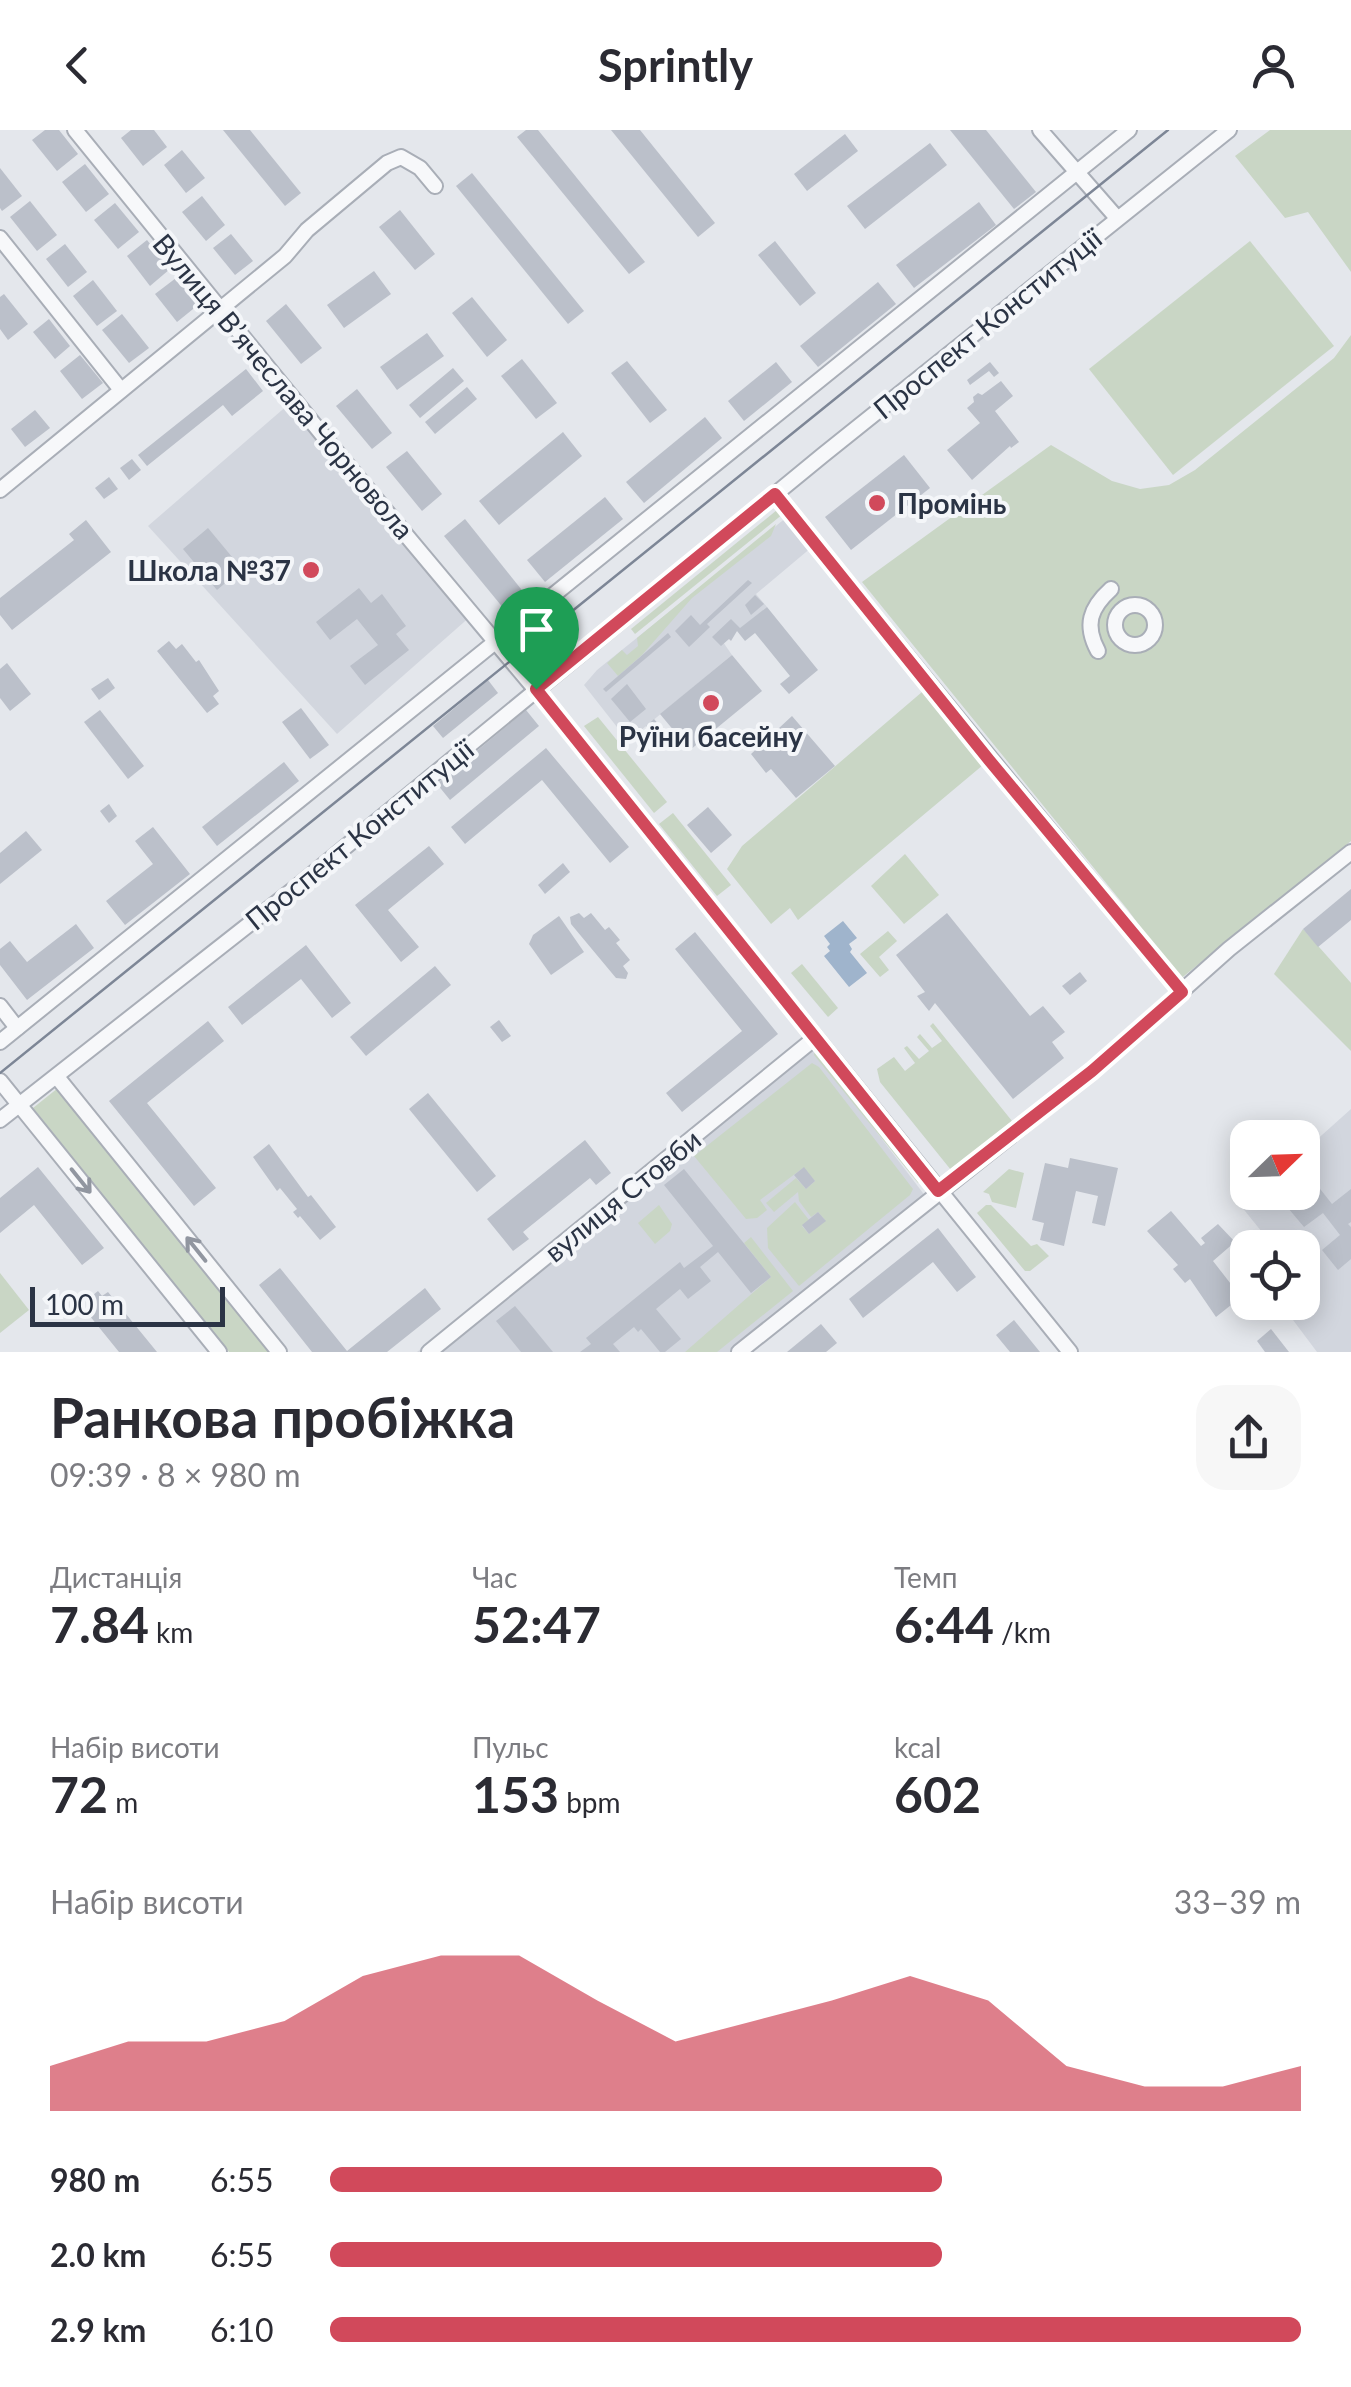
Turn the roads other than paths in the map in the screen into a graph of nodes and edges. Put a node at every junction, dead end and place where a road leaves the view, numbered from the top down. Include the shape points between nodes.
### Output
1 (75, 130) edge
2 (1040, 130) edge
3 (1129, 130) edge
4 (1229, 130) edge
5 (1076, 173) junction
6 (434, 186) dead end
7 (1118, 218) junction
8 (0, 238) edge
9 (220, 308) junction
10 (121, 390) junction
11 (0, 490) edge
12 (775, 494) junction
13 (1111, 589) dead end
14 (495, 641) junction
15 (1098, 651) dead end
16 (536, 689) junction
17 (1351, 852) edge
18 (1182, 992) junction
19 (0, 1006) edge
20 (17, 1028) junction
21 (815, 1038) junction
22 (0, 1042) edge
23 (57, 1077) junction
24 (0, 1081) edge
25 (20, 1105) junction
26 (0, 1120) edge
27 (938, 1191) junction
28 (219, 1352) edge
29 (279, 1352) edge
30 (429, 1352) edge
31 (739, 1352) edge
32 (1070, 1352) edge

1 - 9 street, Вулиця Вʼячеслава Чорновола
2 - 5 street
3 - 5 street
4 - 7 street, Проспект Конституції
5 - 7 street
5 - 14 street
6 - 9 street via 410,161 387,164
7 - 12 street, Проспект Конституції
8 - 10 street
9 - 10 street
9 - 14 street, Вулиця Вʼячеслава Чорновола
10 - 11 street
12 - 16 street, Проспект Конституції
12 - 18 street
13 - 15 street via 1091,615
14 - 16 street
14 - 20 street
16 - 21 street
16 - 23 street, Проспект Конституції
17 - 18 street
18 - 27 street
19 - 20 street
20 - 22 street
21 - 27 street
21 - 30 street, вулиця Стовби
23 - 25 street, Проспект Конституції
29 -> 23 street
24 - 25 street
25 - 26 street, Проспект Конституції
25 -> 28 street
27 - 31 street
27 - 32 street

